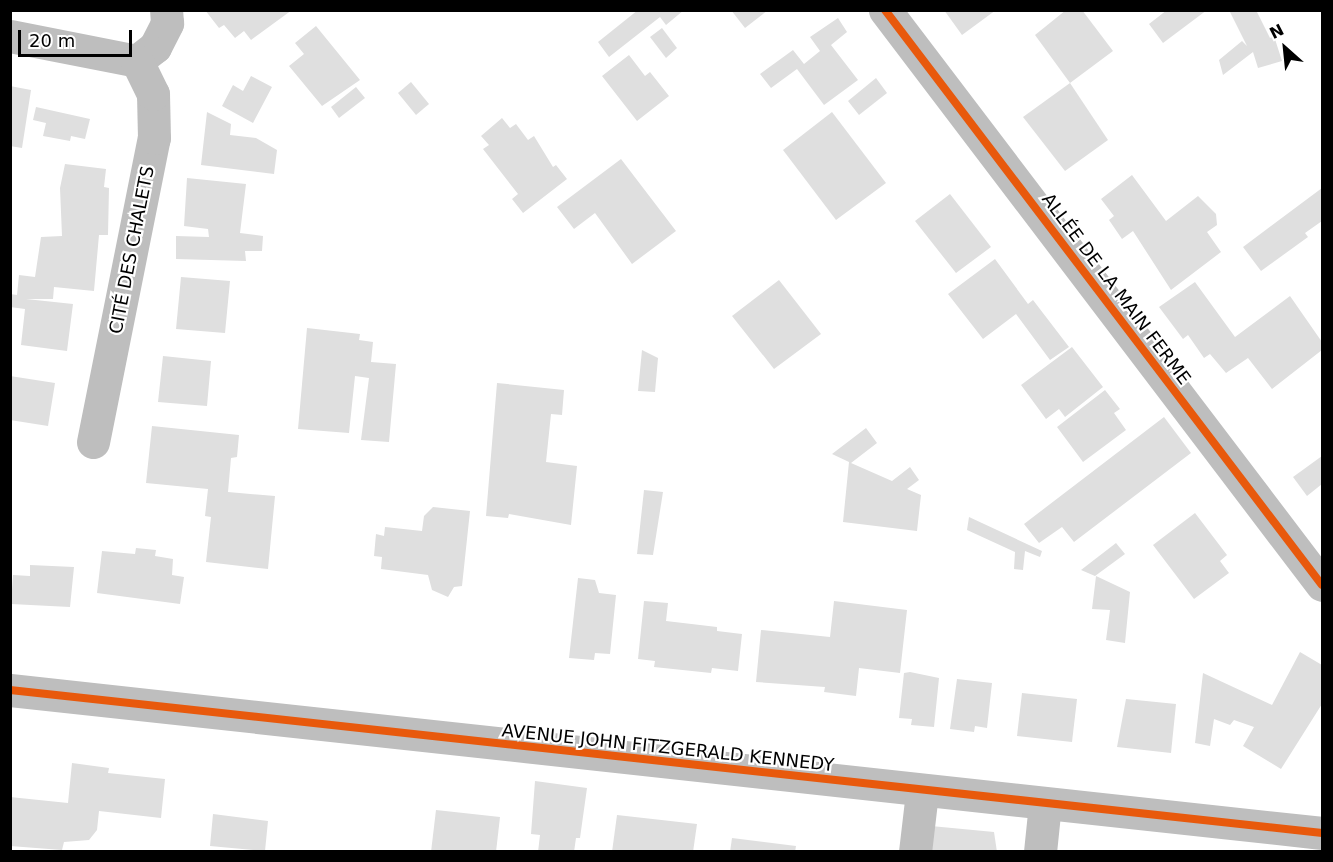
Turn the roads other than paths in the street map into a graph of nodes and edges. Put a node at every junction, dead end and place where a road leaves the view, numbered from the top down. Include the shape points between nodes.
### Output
1 (166, 10) edge
2 (885, 10) edge
3 (10, 36) edge
4 (137, 61) junction
5 (93, 442) dead end
6 (1323, 585) edge
7 (10, 690) edge
8 (922, 792) junction
9 (1045, 804) junction
10 (1323, 832) edge
11 (915, 852) edge
12 (1040, 852) edge

1 - 4 street via 167,24 155,47
2 - 6 street, ALLÉE DE LA MAIN FERME
3 - 4 street
4 - 5 street, CITÉ DES CHALETS via 153,94 154,138
7 - 8 street, AVENUE JOHN FITZGERALD KENNEDY
8 - 9 street, AVENUE JOHN FITZGERALD KENNEDY
8 - 11 street
9 - 10 street, AVENUE JOHN FITZGERALD KENNEDY
9 - 12 street

